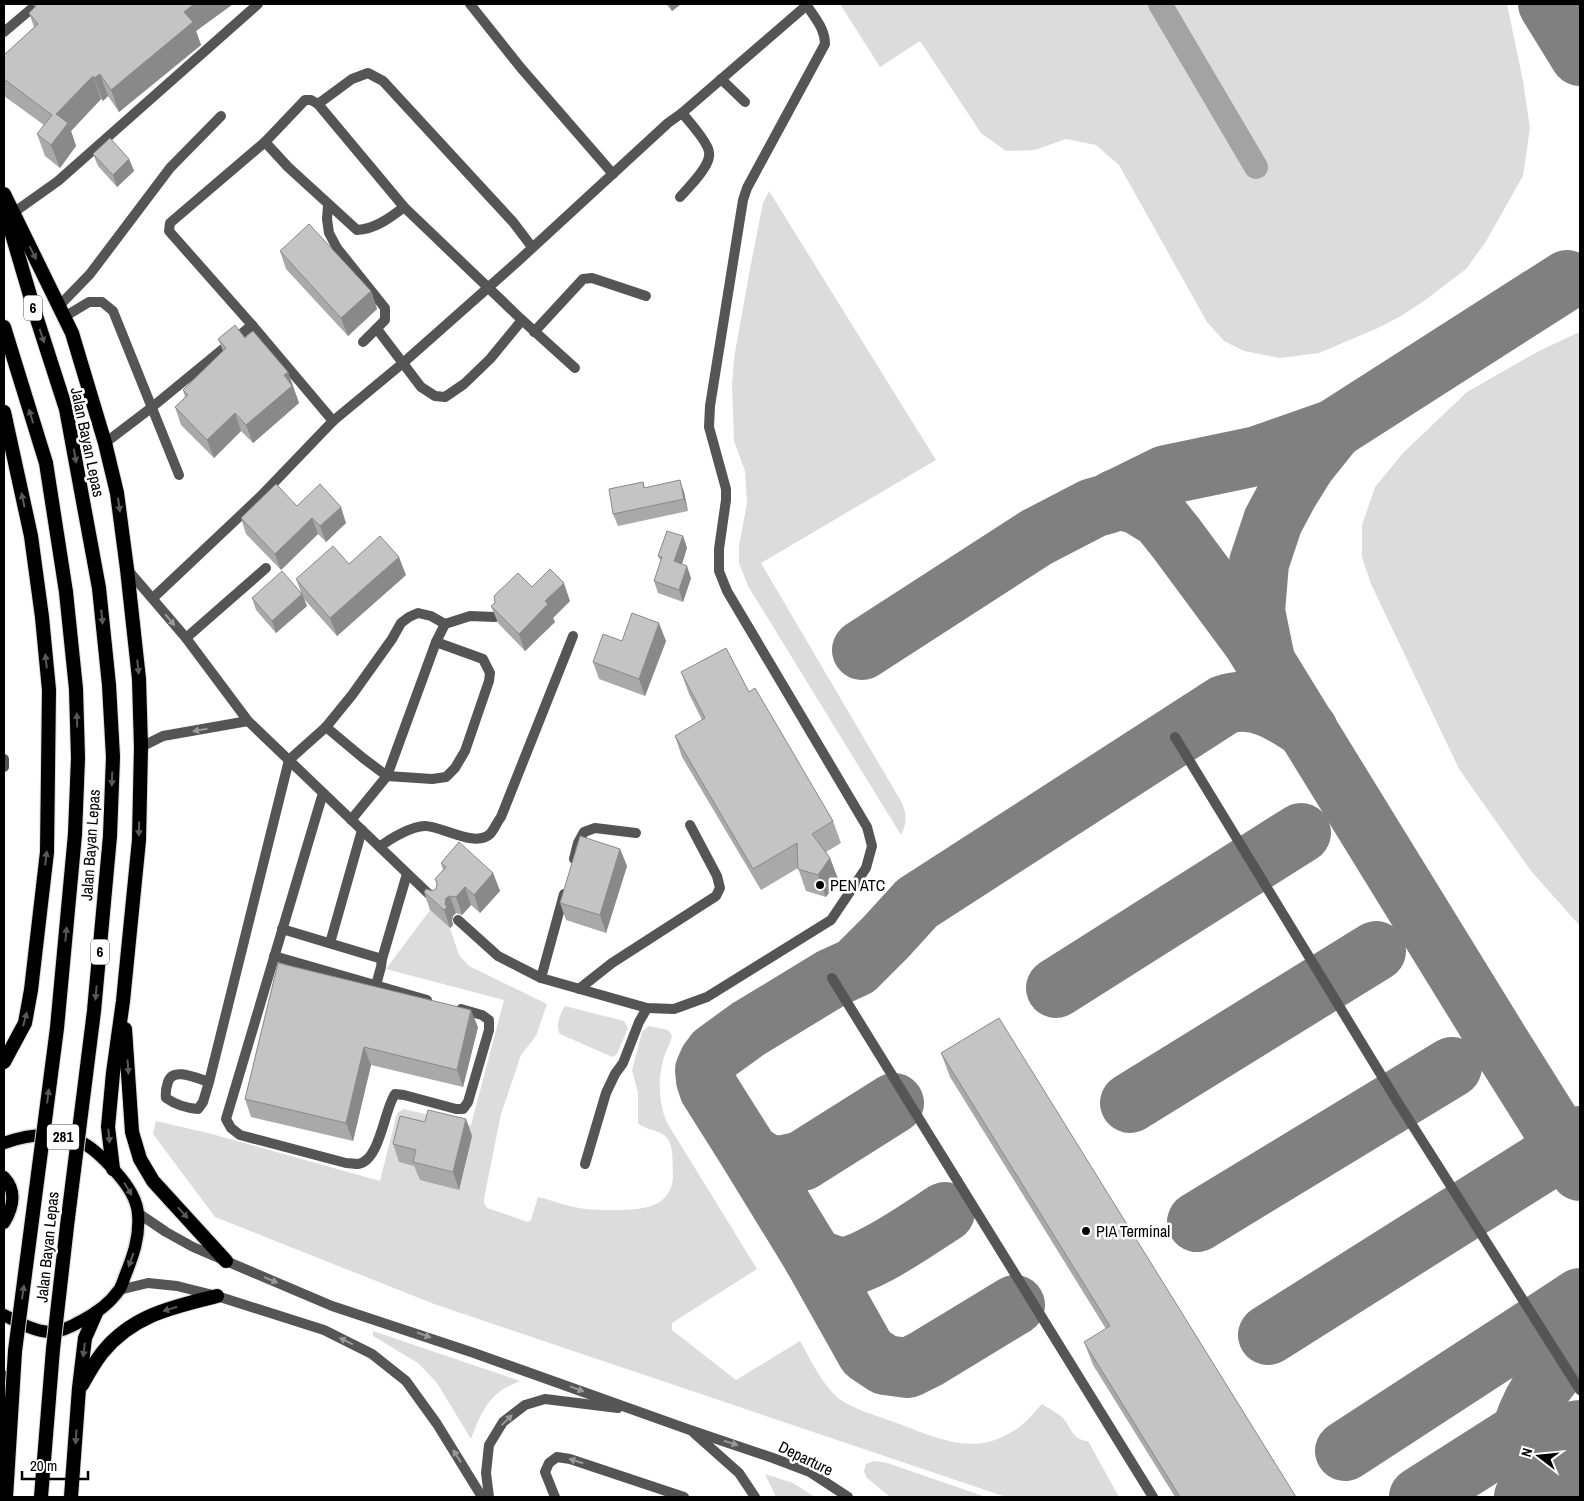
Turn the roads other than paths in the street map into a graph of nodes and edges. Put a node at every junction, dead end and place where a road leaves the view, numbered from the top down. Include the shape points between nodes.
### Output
1 (37, 4) edge
2 (258, 4) edge
3 (470, 4) edge
4 (806, 5) edge
5 (4, 32) edge
6 (721, 80) junction
7 (745, 102) dead end
8 (318, 104) junction
9 (682, 113) junction
10 (222, 116) dead end
11 (265, 142) junction
12 (613, 174) junction
13 (4, 194) edge
14 (680, 197) dead end
15 (328, 206) junction
16 (404, 207) junction
17 (8, 209) edge
18 (532, 247) junction
19 (488, 286) junction
20 (646, 296) dead end
21 (62, 311) junction
22 (522, 320) junction
23 (252, 325) junction
24 (4, 328) edge
25 (377, 329) junction
26 (534, 332) junction
27 (363, 342) dead end
28 (403, 363) junction
29 (575, 368) dead end
30 (152, 408) junction
31 (4, 412) edge
32 (333, 421) junction
33 (106, 443) junction
34 (179, 474) dead end
35 (266, 568) dead end
36 (128, 569) junction
37 (153, 598) junction
38 (495, 617) edge
39 (445, 624) junction
40 (573, 636) dead end
41 (186, 638) junction
42 (436, 642) junction
43 (248, 722) junction
44 (326, 727) junction
45 (1176, 737) dead end
46 (141, 747) junction
47 (4, 759) edge
48 (289, 760) junction
49 (4, 768) edge
50 (387, 776) junction
51 (323, 793) junction
52 (351, 820) junction
53 (690, 825) dead end
54 (362, 830) junction
55 (636, 833) dead end
56 (380, 848) junction
57 (571, 870) edge
58 (407, 874) junction
59 (566, 888) edge
60 (437, 902) edge
61 (458, 920) dead end
62 (282, 929) junction
63 (330, 943) junction
64 (274, 956) junction
65 (382, 959) junction
66 (541, 978) junction
67 (832, 978) dead end
68 (376, 985) junction
69 (579, 989) junction
70 (124, 1000) junction
71 (647, 1008) junction
72 (4, 1062) edge
73 (209, 1082) junction
74 (4, 1143) edge
75 (585, 1164) dead end
76 (113, 1169) junction
77 (4, 1178) edge
78 (138, 1212) junction
79 (4, 1223) edge
80 (226, 1261) junction
81 (119, 1290) junction
82 (217, 1296) junction
83 (96, 1313) junction
84 (4, 1315) edge
85 (15, 1351) junction
86 (79, 1388) junction
87 (1580, 1390) edge
88 (4, 1404) edge
89 (638, 1411) junction
90 (690, 1430) junction
91 (6, 1497) edge
92 (40, 1497) edge
93 (71, 1497) edge
94 (482, 1497) edge
95 (489, 1497) edge
96 (555, 1497) edge
97 (684, 1497) edge
98 (755, 1497) edge
99 (848, 1497) edge
100 (1153, 1497) edge

1 - 5 street
2 - 17 street via 58,182
3 - 12 street
4 - 6 street
4 - 71 street via 823,29 824,44 743,200 710,406 709,427 726,495 719,571 727,591 867,827 872,846 866,868 831,920 706,997 674,1009
6 - 7 street
6 - 9 street
8 - 11 street via 305,100
8 - 16 street
8 - 18 street via 352,79 368,73 383,81 513,222
9 - 12 street
9 - 14 street via 709,150 710,158
10 - 21 street via 170,168
11 - 15 street
11 - 23 street via 170,224 169,231
12 - 18 street
13 - 17 highway
15 - 16 street via 357,230 372,228
15 - 25 street via 329,233 337,248 385,308 385,320
16 - 19 street
17 -> 21 highway
17 -> 92 highway, Jalan Bayan Lepas / 6, bridge via 37,319 66,408 99,588 113,757 110,836 94,1010 67,1226
18 - 19 street
19 - 22 street
19 - 28 street
20 - 26 street via 592,278 583,279
21 - 30 street via 89,302 102,302 113,311
21 - 33 highway via 72,333
22 - 26 street
22 - 28 street via 490,358 445,398 421,388
23 - 30 street
23 - 32 street
85 -> 24 highway, Jalan Bayan Lepas / 6, bridge via 57,1028 76,834 78,758 76,689 66,592 46,463
25 - 27 street
25 - 28 street
26 - 29 street
28 - 32 street
30 - 33 street
30 - 34 street
72 -> 31 highway via 25,1023 32,980 47,852 49,690 31,536
32 - 37 street via 261,496
33 -> 36 highway
35 - 41 street
36 - 37 street
36 -> 46 highway via 139,679
37 -> 41 street
38 - 39 street via 470,616
39 - 42 street
39 - 44 street via 418,613 401,623 387,647
40 - 56 street via 501,817 489,835 470,838 427,826 414,828
41 - 43 street
42 - 50 street
42 - 50 street via 483,659 490,672 490,681 464,751 446,777
43 -> 46 street via 163,736
43 - 48 street
44 - 48 street
44 - 50 street
45 - 87 street via 1397,1101
46 -> 70 highway via 139,840
47 - 49 street
48 - 51 street
48 - 73 street
50 - 52 street
51 - 52 street
51 - 62 street
52 - 54 street
53 - 69 street via 717,876 720,888 716,896 612,963
54 - 56 street
54 - 63 street
55 - 57 street via 596,828 584,832
56 - 58 street
58 - 60 street
58 - 65 street
59 - 66 street
61 - 66 street via 498,956
62 - 63 street
62 - 64 street
63 - 65 street
64 - 68 street
64 - 68 street via 226,1119 240,1135 360,1164 369,1158 378,1142 395,1094 463,1110 490,1020
65 - 68 street
66 - 69 street
67 - 100 street
69 - 71 street
70 -> 76 highway via 108,1127
70 -> 80 highway via 132,1132 140,1159 153,1181
71 - 75 street via 606,1093
73 - 73 street via 174,1075 169,1078 166,1098 173,1103 198,1108
74 - 76 main road, 281 via 37,1134 58,1135 82,1142
76 -> 78 main road, 281 via 132,1194
77 - 79 main road via 13,1192
78 - 80 street via 166,1232
78 -> 81 main road, 281 via 138,1240
80 -> 89 street via 332,1306 474,1352
81 - 82 street via 148,1283
81 - 83 main road, 281
82 -> 86 highway via 150,1315 126,1329 103,1352
94 -> 82 street via 406,1381 372,1354 324,1330
83 - 84 main road, 281 via 67,1329 52,1332 38,1330
83 -> 86 highway via 85,1338
85 - 88 highway, bridge
85 - 91 highway, Jalan Bayan Lepas / 6, bridge
86 -> 93 highway
89 - 90 street, Departure
95 -> 89 street via 486,1473 489,1445 503,1422 525,1405 545,1400
90 - 98 street via 740,1473
90 -> 99 street, Departure via 810,1472
97 -> 96 street via 557,1457 549,1462 545,1472

